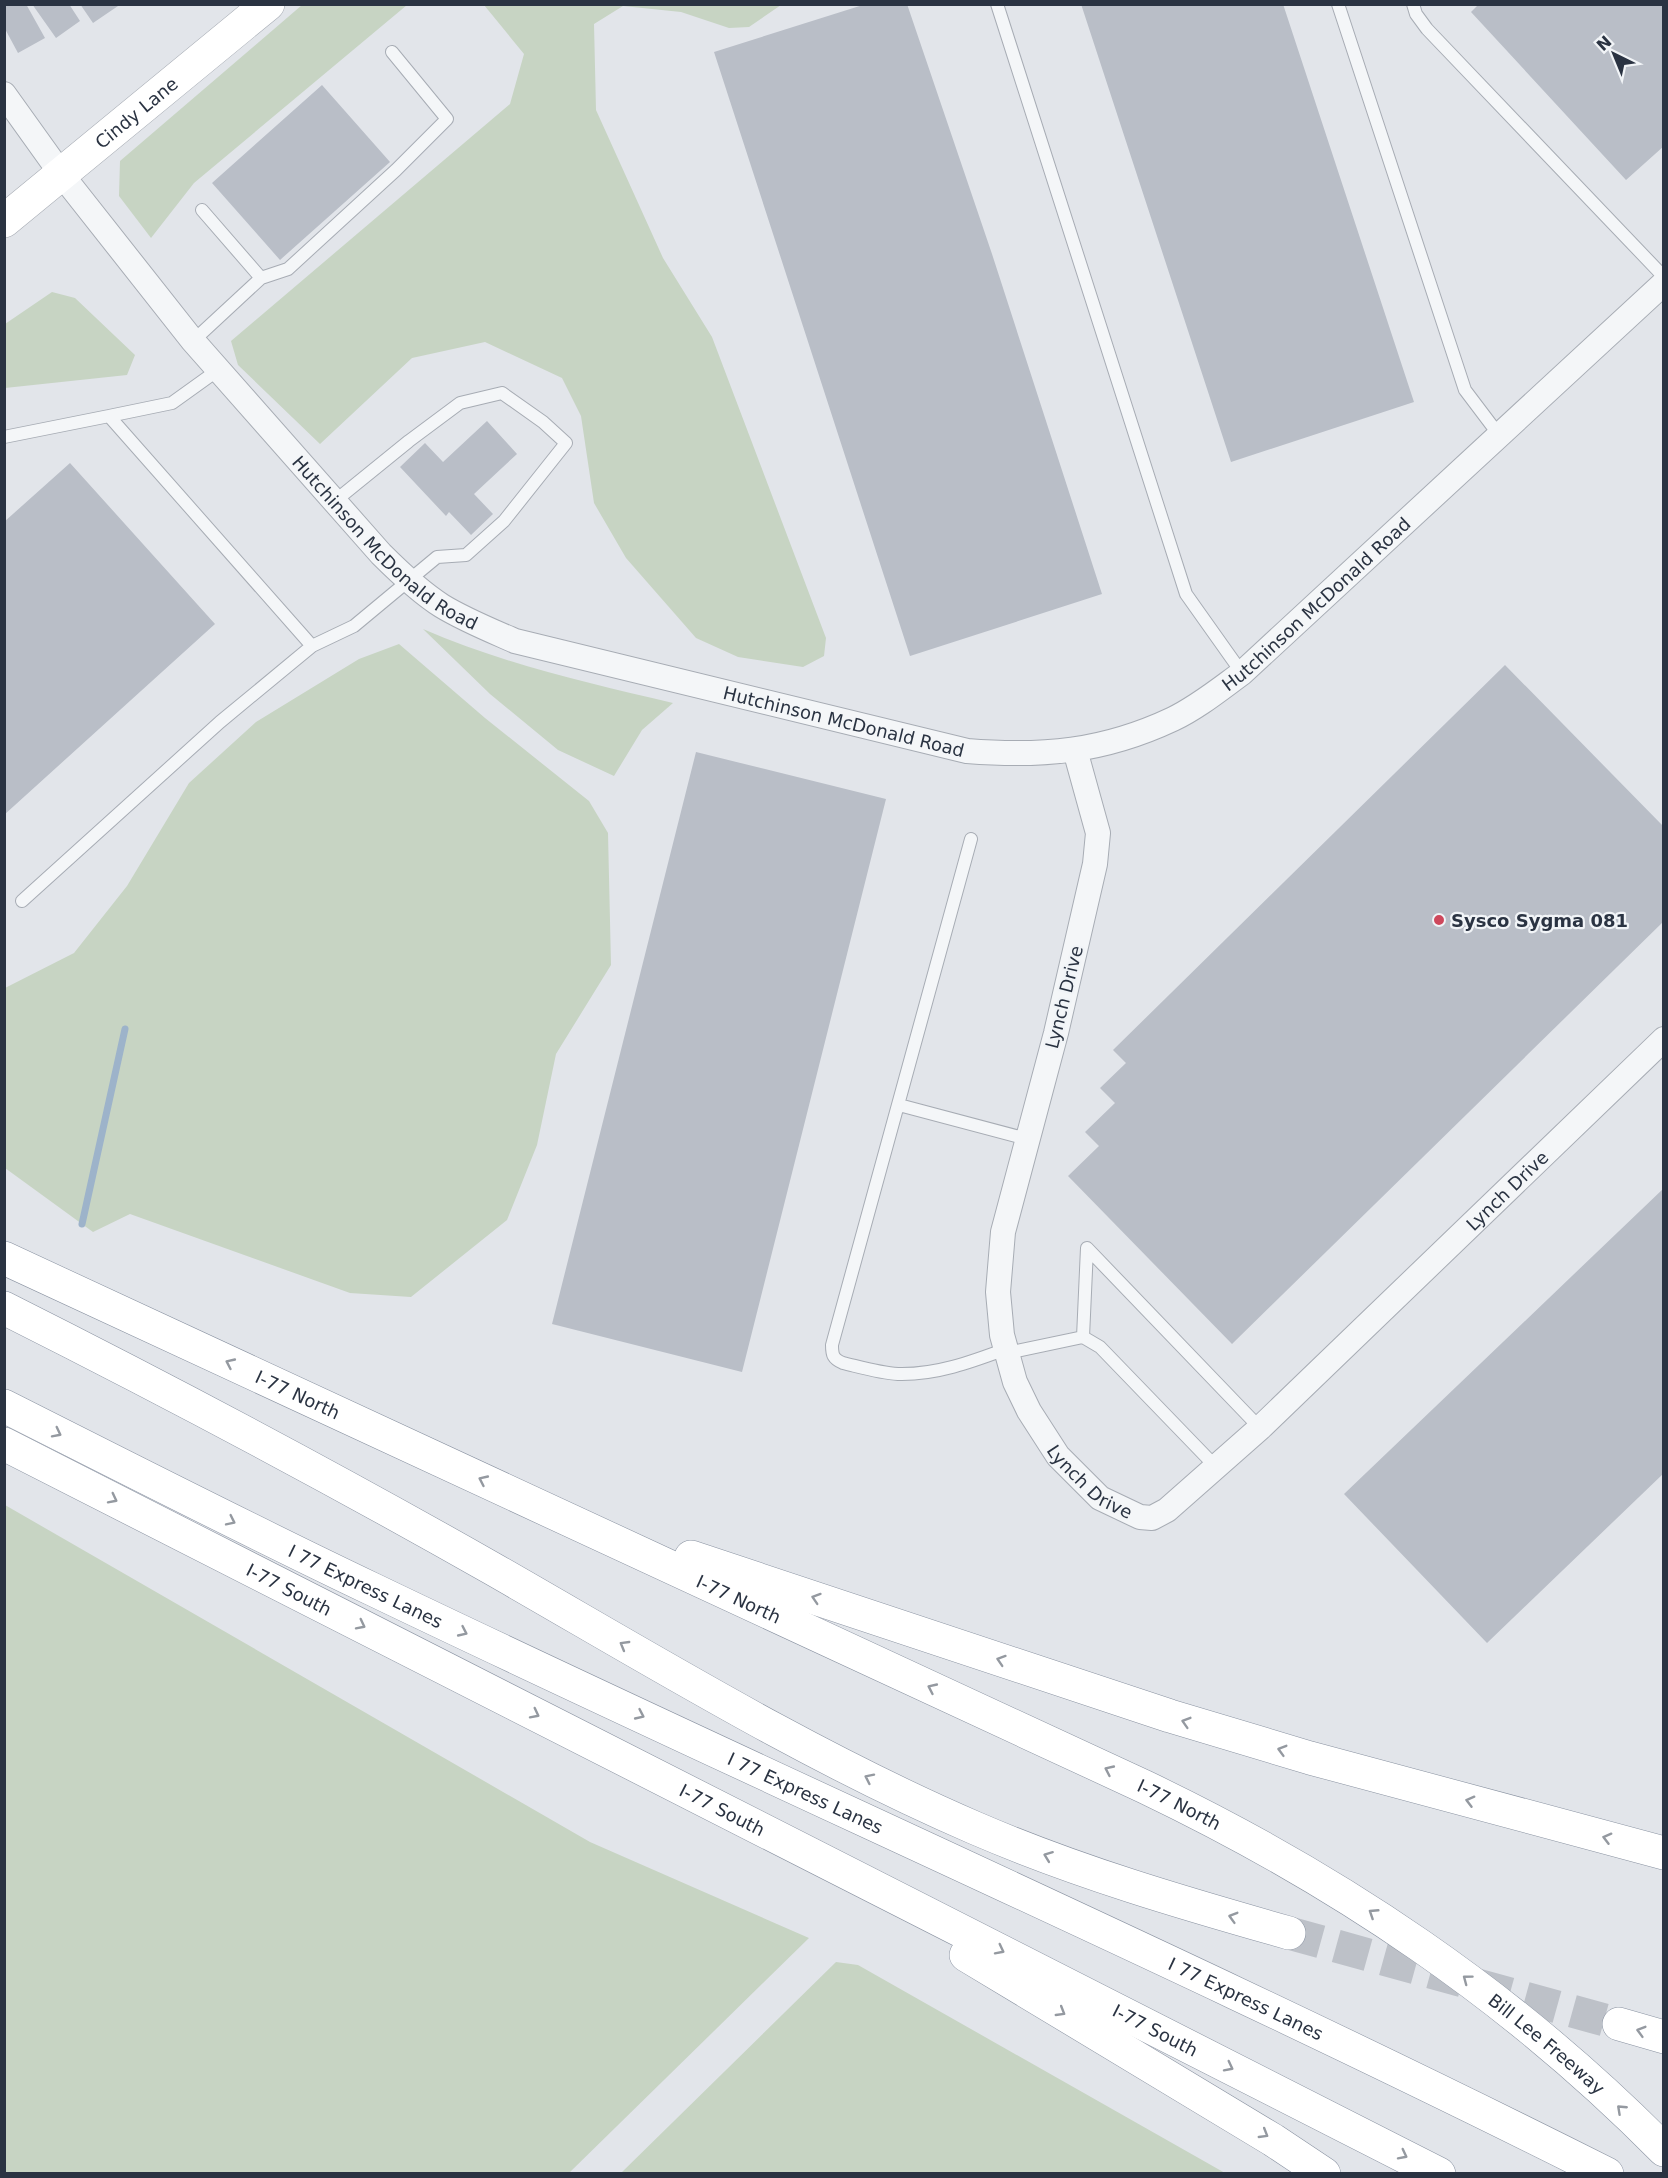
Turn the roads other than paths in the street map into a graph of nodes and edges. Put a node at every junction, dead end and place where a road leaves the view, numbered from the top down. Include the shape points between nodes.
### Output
1 (268, 4) edge
2 (997, 4) edge
3 (1338, 4) edge
4 (1413, 4) edge
5 (392, 52) dead end
6 (4, 93) edge
7 (62, 175) junction
8 (202, 210) dead end
9 (4, 221) edge
10 (1664, 277) edge
11 (261, 278) junction
12 (1664, 283) edge
13 (193, 341) junction
14 (218, 370) junction
15 (109, 416) junction
16 (1499, 435) junction
17 (4, 437) edge
18 (335, 501) junction
19 (410, 581) junction
20 (312, 646) junction
21 (1242, 673) junction
22 (1075, 750) junction
23 (971, 839) dead end
24 (22, 901) dead end
25 (1664, 1039) edge
26 (899, 1105) junction
27 (1027, 1139) junction
28 (4, 1258) edge
29 (4, 1308) edge
30 (1083, 1337) junction
31 (1006, 1351) junction
32 (4, 1406) edge
33 (1260, 1428) junction
34 (4, 1444) edge
35 (1216, 1467) junction
36 (536, 1505) junction
37 (723, 1809) junction
38 (1664, 1853) edge
39 (1289, 1933) tunnel mouth
40 (1421, 1945) joint
41 (1619, 2024) tunnel mouth
42 (1664, 2037) edge
43 (1664, 2150) edge
44 (1324, 2174) edge
45 (1439, 2174) edge
46 (1607, 2174) edge

1 - 7 main road, Cindy Lane
2 - 21 lane via 1186,594
3 - 16 lane via 1459,374 1465,390
4 - 10 lane via 1427,29
5 - 11 lane via 447,118 288,268
6 - 7 street, Hutchinson McDonald Road
7 - 9 main road, Cindy Lane
7 - 13 street, Hutchinson McDonald Road
8 - 11 lane
11 - 13 lane
12 - 16 street, Hutchinson McDonald Road
13 - 14 street, Hutchinson McDonald Road
14 - 15 lane via 172,403
14 - 18 street, Hutchinson McDonald Road
15 - 17 lane
15 - 20 lane
16 - 21 street, Hutchinson McDonald Road
18 - 19 street, Hutchinson McDonald Road
18 - 19 lane via 460,404 487,396 502,393 566,443 504,521 473,549 466,555 437,556
19 - 20 lane via 354,626
19 - 22 street, Hutchinson McDonald Road via 442,606 515,641 967,751 1013,755
20 - 24 lane via 219,722
21 - 22 street, Hutchinson McDonald Road via 1173,718 1110,743
22 - 27 street, Lynch Drive via 1098,833 1095,864
23 - 26 lane
25 - 33 street, Lynch Drive
26 - 27 lane
26 - 31 lane via 832,1355 843,1363 896,1374 962,1365
27 - 31 street, Lynch Drive via 1003,1232 998,1292
36 -> 28 main road, I-77 North
39 -> 29 main road via 1083,1869 977,1829 872,1780 730,1705 320,1472
30 - 31 lane
30 - 33 lane via 1087,1248
30 - 35 lane via 1100,1347
31 - 35 street, Lynch Drive via 1015,1382 1052,1447 1100,1498 1140,1517 1152,1518 1167,1510
32 -> 46 main road, I 77 Express Lanes via 375,1591 1261,2005
33 - 35 street, Lynch Drive
34 -> 37 main road, I-77 South
38 -> 36 main road via 1310,1758 1170,1716
40 -> 36 main road, I-77 North via 1306,1871 1197,1812
37 -> 44 main road
37 -> 45 main road, I-77 South
43 -> 40 main road, Bill Lee Freeway via 1513,2014
42 -> 41 main road

